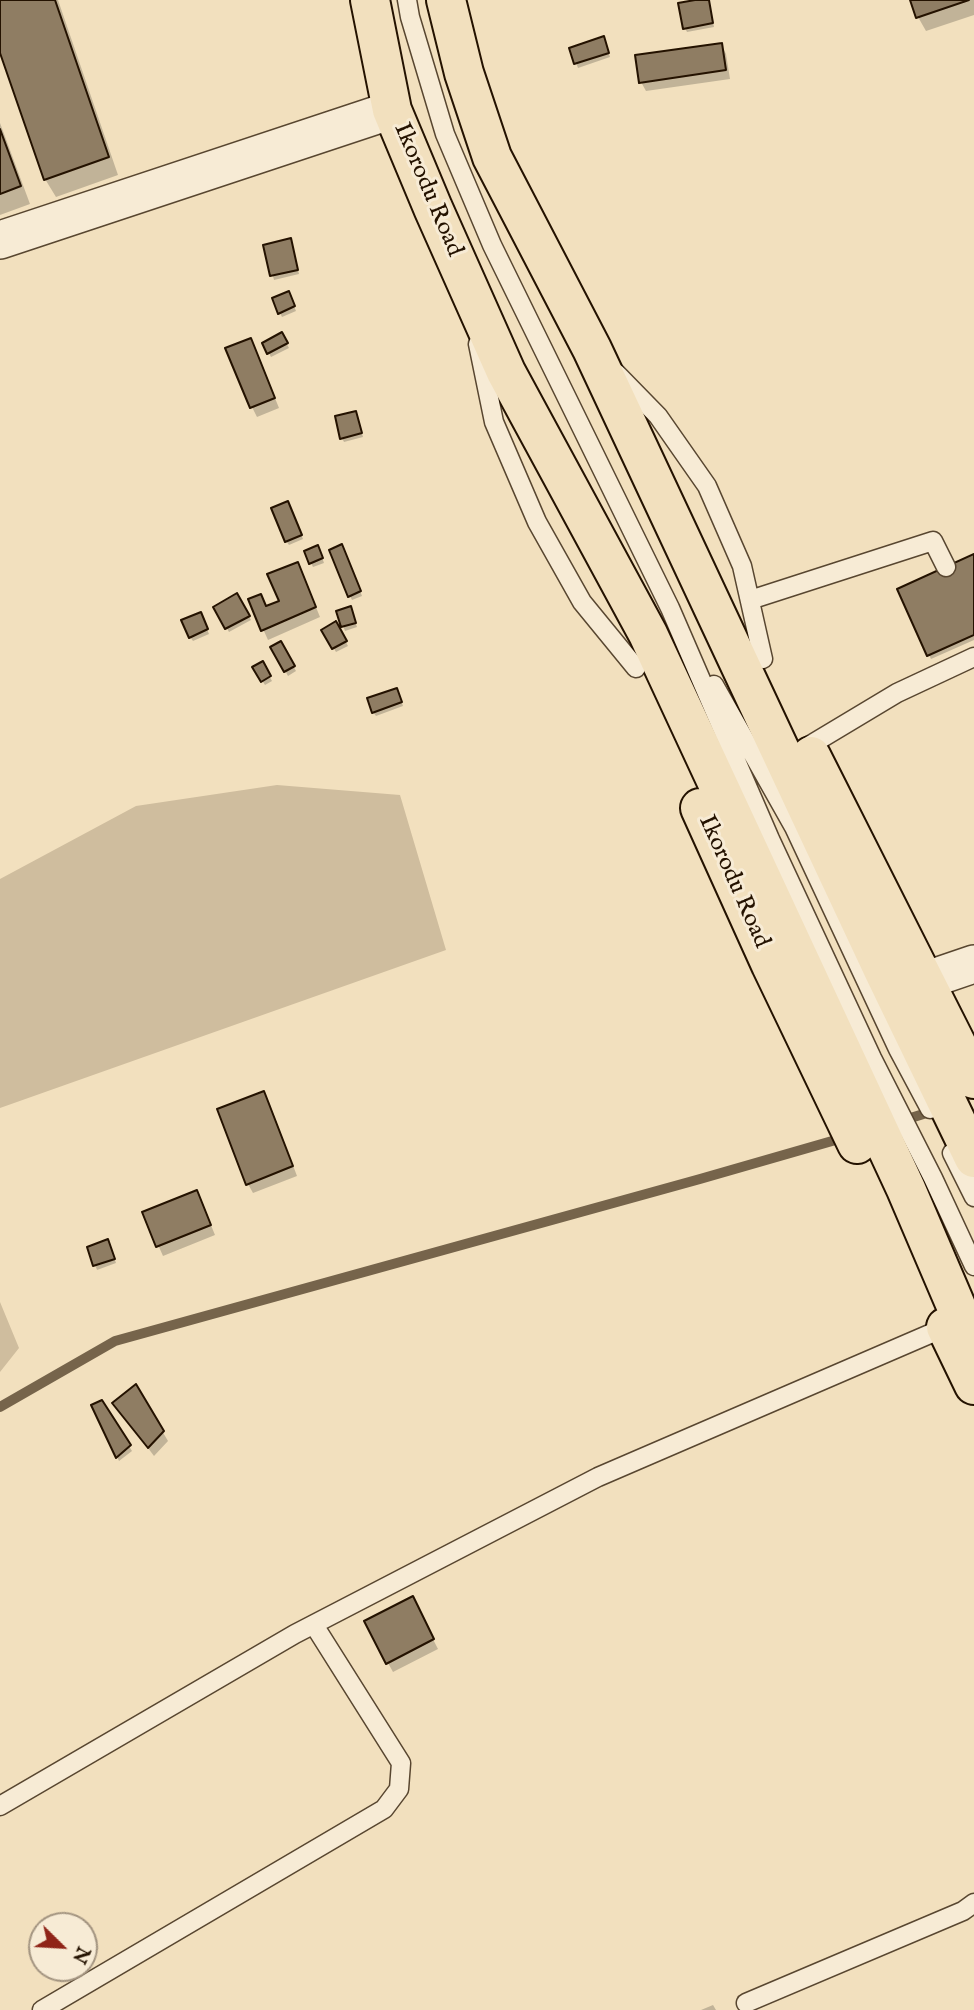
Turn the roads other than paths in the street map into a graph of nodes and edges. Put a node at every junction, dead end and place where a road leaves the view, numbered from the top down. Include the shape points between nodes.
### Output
1 (370, 0) edge
2 (407, 0) edge
3 (446, 0) edge
4 (392, 110) junction
5 (0, 240) edge
6 (463, 276) junction
7 (592, 349) junction
8 (506, 372) junction
9 (946, 566) dead end
10 (750, 600) junction
11 (670, 608) junction
12 (974, 657) edge
13 (763, 659) junction
14 (636, 668) junction
15 (807, 747) junction
16 (974, 964) edge
17 (924, 981) junction
18 (922, 1040) junction
19 (848, 1066) junction
20 (974, 1079) edge
21 (967, 1162) edge
22 (908, 1189) junction
23 (974, 1197) edge
24 (974, 1266) edge
25 (960, 1338) edge
26 (974, 1385) edge
27 (314, 1625) junction
28 (0, 1806) edge
29 (974, 1903) edge
30 (746, 2003) dead end
31 (41, 2010) edge

1 - 4 highway, Ikorodu Road
2 - 11 lane via 444,134 492,245
3 - 7 highway via 492,157
4 - 5 street
4 - 6 highway, Ikorodu Road
6 - 8 highway, Ikorodu Road
6 - 14 lane via 494,422 537,522 582,601
7 - 10 lane via 658,416 707,486 742,566
7 - 13 highway
7 - 18 highway
8 - 14 highway, Ikorodu Road
8 - 19 highway, Ikorodu Road via 648,634
9 - 10 lane via 933,541
10 - 13 lane
11 - 18 lane
11 - 19 lane via 770,839
12 - 15 lane via 897,693
13 - 15 highway
14 - 19 highway, Ikorodu Road
15 - 17 highway
16 - 17 street
17 - 18 highway
18 - 20 highway
18 - 21 highway
18 - 21 lane via 938,1126
19 - 22 highway, Ikorodu Road
21 - 23 lane
22 - 24 lane
22 - 25 highway, Ikorodu Road
25 - 26 highway, Ikorodu Road
25 - 27 lane via 598,1477
27 - 28 lane
27 - 31 lane via 401,1763 399,1789 384,1809
29 - 30 lane

